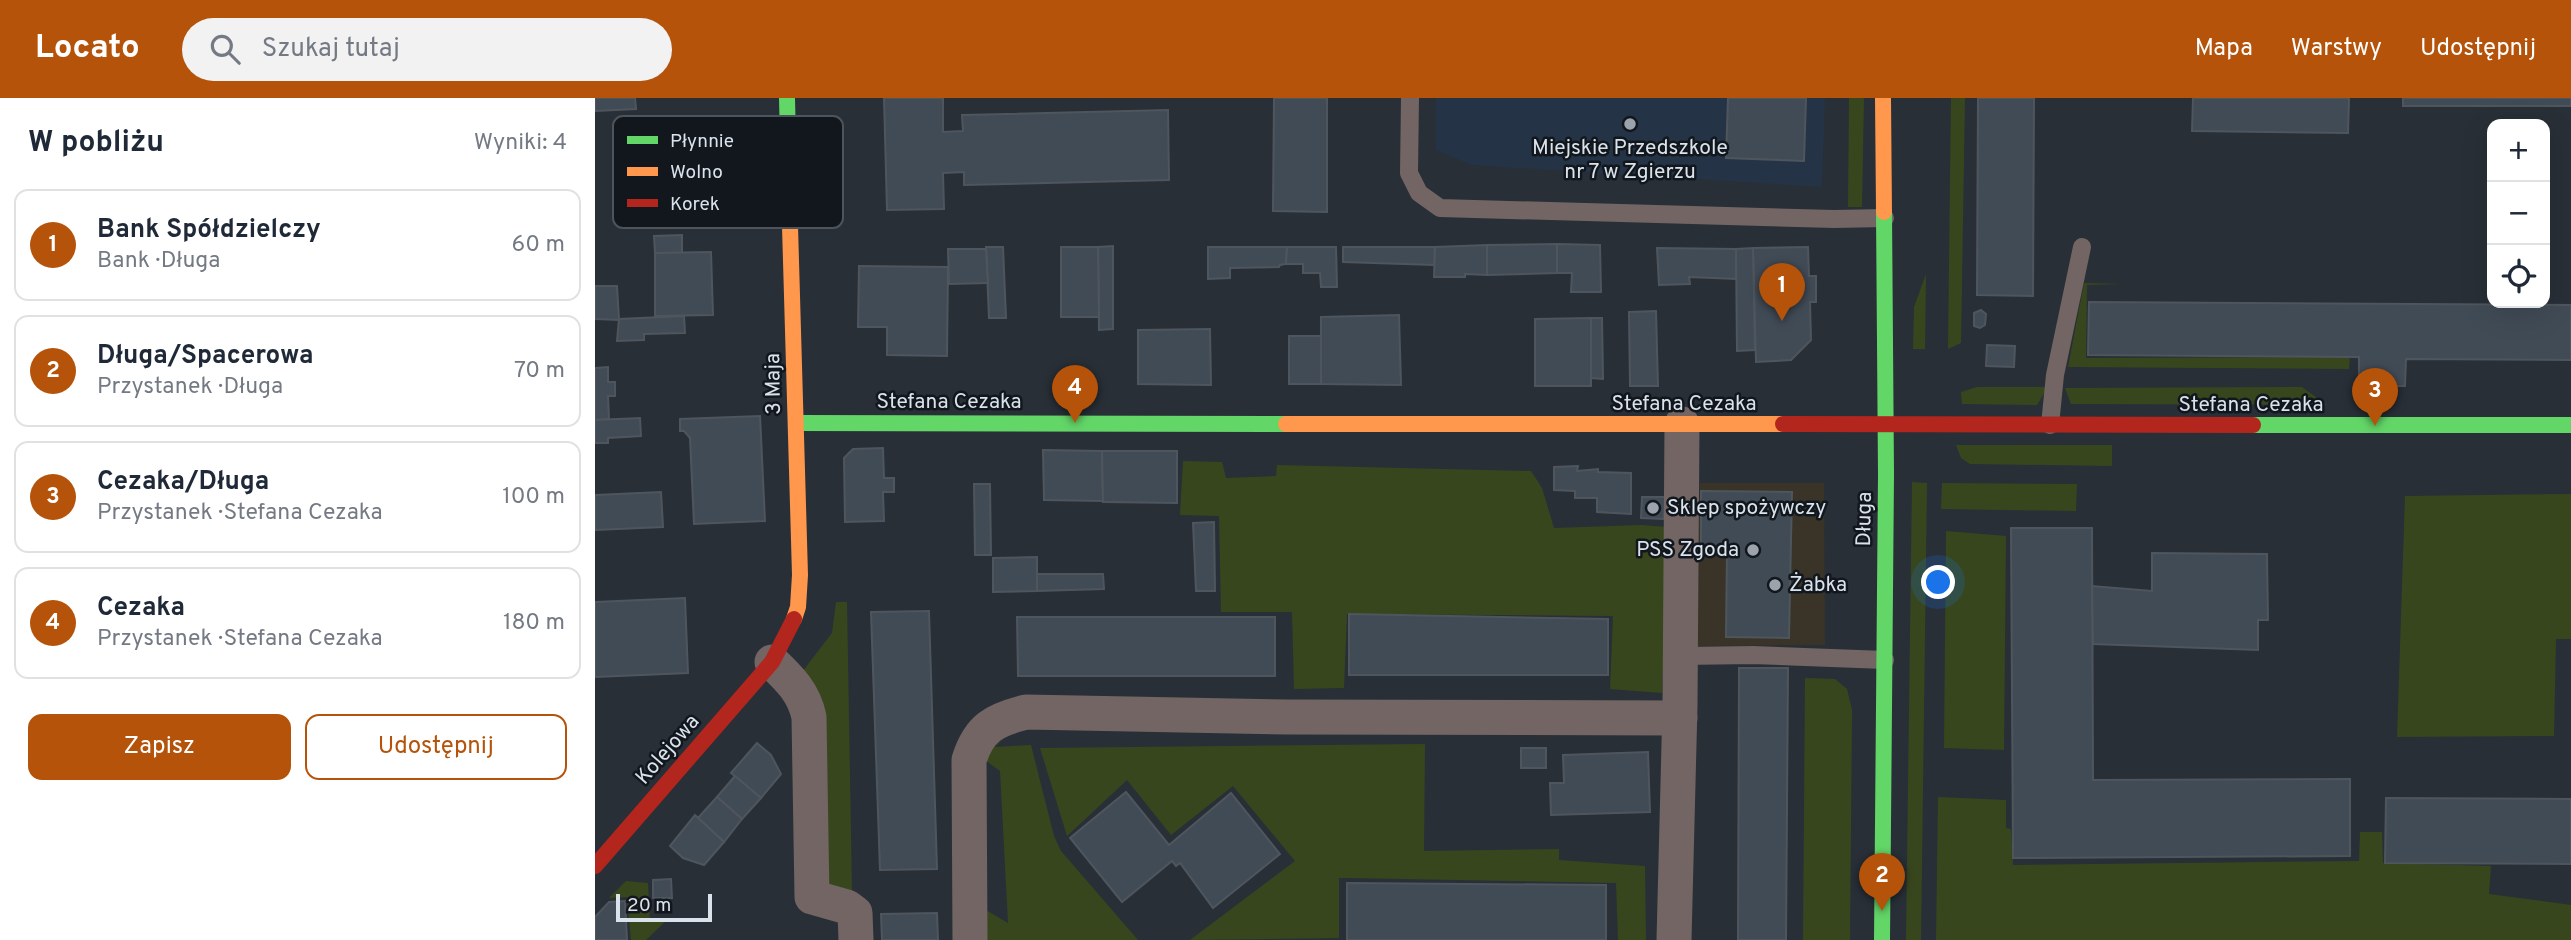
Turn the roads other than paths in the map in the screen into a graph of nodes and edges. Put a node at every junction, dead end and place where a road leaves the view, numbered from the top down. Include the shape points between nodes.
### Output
1 (787, 98) edge
2 (1410, 98) edge
3 (1883, 98) edge
4 (787, 116) edge
5 (1885, 218) junction
6 (791, 228) edge
7 (2082, 247) dead end
8 (796, 423) junction
9 (1682, 425) junction
10 (1886, 425) junction
11 (2050, 425) junction
12 (2571, 425) edge
13 (1680, 656) junction
14 (1885, 660) junction
15 (772, 662) junction
16 (1680, 718) junction
17 (595, 866) edge
18 (856, 940) edge
19 (970, 940) edge
20 (1674, 940) edge
21 (1881, 940) edge

1 - 4 main road, 3 Maja
2 - 5 lane via 1409,173 1419,193 1440,208
3 - 5 main road, Długa
5 - 10 main road, Długa
6 - 8 main road, 3 Maja
7 - 11 lane via 2055,375
8 - 9 main road, Stefana Cezaka
8 - 15 main road, 3 Maja via 800,590 793,621
9 - 10 main road, Stefana Cezaka
9 - 13 street
10 - 11 main road, Stefana Cezaka
10 - 14 main road, Długa
11 - 12 main road, Stefana Cezaka
13 - 14 lane
13 - 16 street
14 - 21 main road, Długa
15 - 17 main road, Kolejowa
15 - 18 street via 799,689 809,717 812,897 855,913
16 - 19 street via 1026,712 1004,717 982,732 969,760
16 - 20 street

